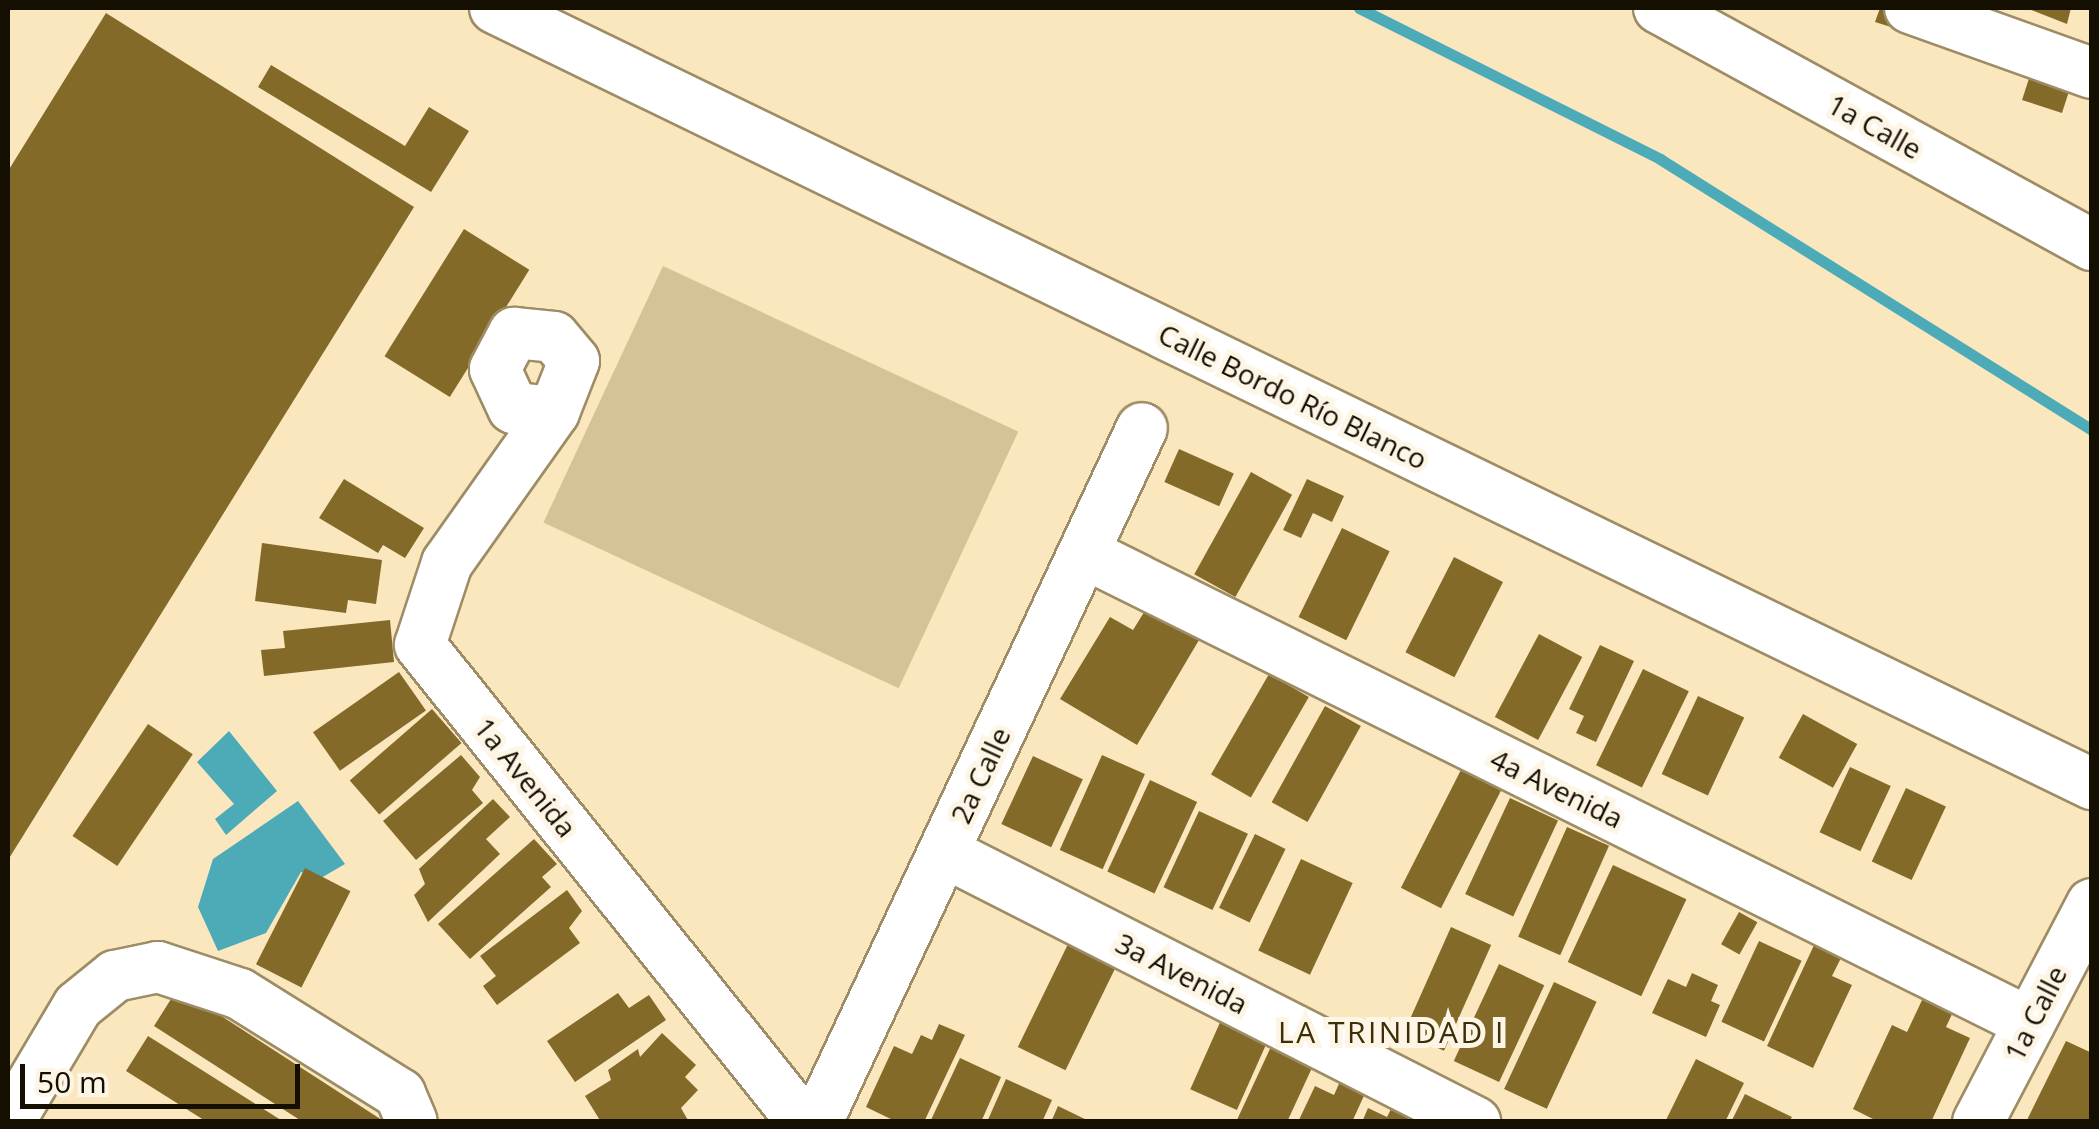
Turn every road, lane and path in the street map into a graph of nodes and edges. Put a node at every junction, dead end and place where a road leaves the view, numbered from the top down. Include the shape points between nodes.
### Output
1 (496, 8) edge
2 (1658, 8) edge
3 (1910, 8) edge
4 (1717, 21) edge
5 (2092, 72) edge
6 (2092, 245) edge
7 (554, 412) dead end
8 (1142, 428) dead end
9 (1084, 553) junction
10 (2092, 784) edge
11 (944, 852) junction
12 (2092, 904) edge
13 (2030, 1023) junction
14 (10, 1122) edge
15 (412, 1122) edge
16 (803, 1122) edge
17 (817, 1122) edge
18 (1475, 1122) edge
19 (1978, 1122) edge

1 - 10 street, Calle Bordo Río Blanco
2 - 4 street, 1a Calle
3 - 5 street
4 - 6 street, 1a Calle
7 - 16 street, 1a Avenida via 448,563 420,645
8 - 9 street, 2a Calle
9 - 11 street, 2a Calle
9 - 13 street, 4a Avenida
11 - 17 street, 2a Calle
11 - 18 street, 3a Avenida
12 - 13 street, 1a Calle
13 - 19 street, 1a Calle
14 - 15 street via 78,1006 115,976 158,966 240,994 400,1094

